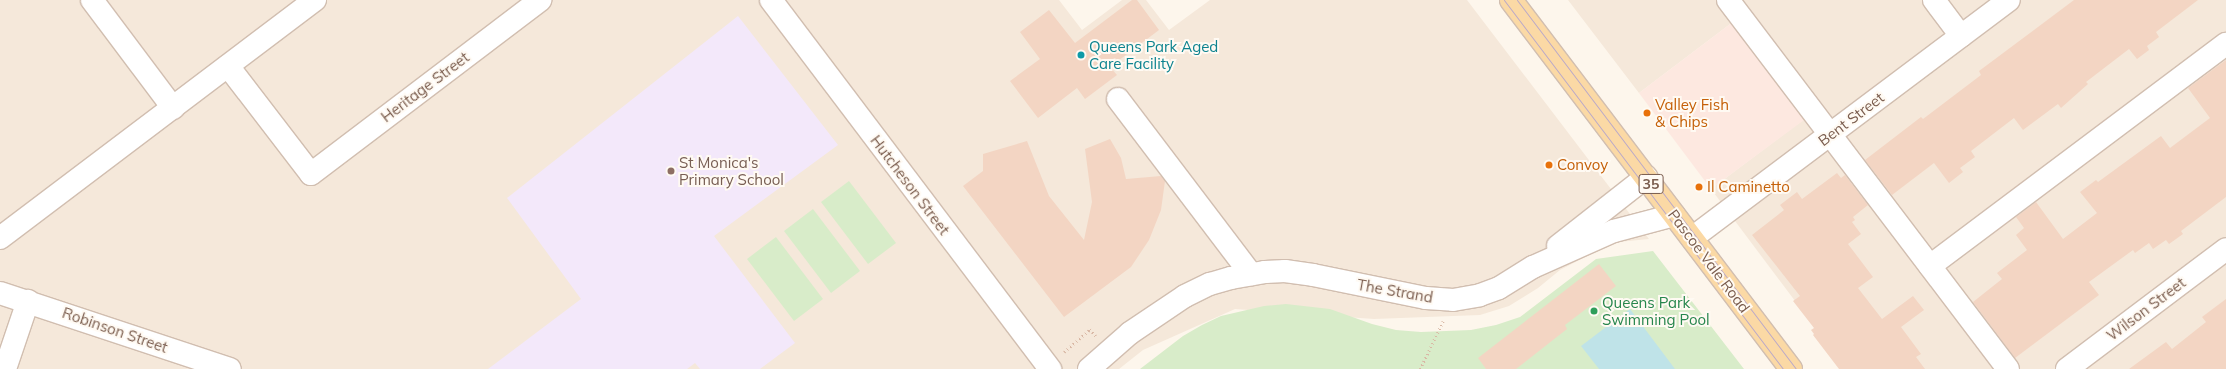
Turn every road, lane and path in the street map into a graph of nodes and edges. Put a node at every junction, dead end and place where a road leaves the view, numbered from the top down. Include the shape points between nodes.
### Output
1 (92, 0) edge
2 (315, 0) edge
3 (540, 0) edge
4 (1511, 0) edge
5 (1728, 0) edge
6 (1934, 0) edge
7 (2009, 0) edge
8 (780, 3) edge
9 (1961, 36) junction
10 (2226, 44) edge
11 (228, 66) junction
12 (1118, 99) dead end
13 (173, 108) junction
14 (1830, 135) junction
15 (1646, 177) junction
16 (1674, 215) junction
17 (0, 238) edge
18 (1692, 238) junction
19 (2226, 249) edge
20 (1930, 266) junction
21 (1533, 267) junction
22 (1251, 274) junction
23 (0, 293) edge
24 (1453, 300) junction
25 (28, 301) junction
26 (5, 369) edge
27 (230, 369) edge
28 (1050, 369) edge
29 (1088, 369) edge
30 (1420, 369) edge
31 (1791, 369) edge
32 (2008, 369) edge
33 (2067, 369) edge

1 - 13 street
2 - 11 street
3 - 11 street, Heritage Street via 311,174
4 - 15 main road, Pascoe Vale Road / 35
5 - 14 street
6 - 9 street
7 - 9 street, Bent Street
8 - 28 street, Hutcheson Street
9 - 14 street, Bent Street
10 - 20 street
11 - 13 street
12 - 22 street
13 - 17 street
14 - 18 street, Bent Street
14 - 20 street
15 - 16 main road, Pascoe Vale Road / 35
15 - 21 street, The Strand
16 - 18 main road, Pascoe Vale Road / 35
16 - 21 street, The Strand via 1614,231
18 - 31 main road, Pascoe Vale Road / 35
19 - 33 street, Wilson Street
20 - 32 street
21 - 24 street, The Strand via 1500,288
22 - 24 street, The Strand via 1285,271 1313,274 1426,298
22 - 29 street, The Strand via 1210,284 1185,296 1130,333
23 - 25 street, Robinson Street
24 - 30 path
25 - 26 street
25 - 27 street, Robinson Street

